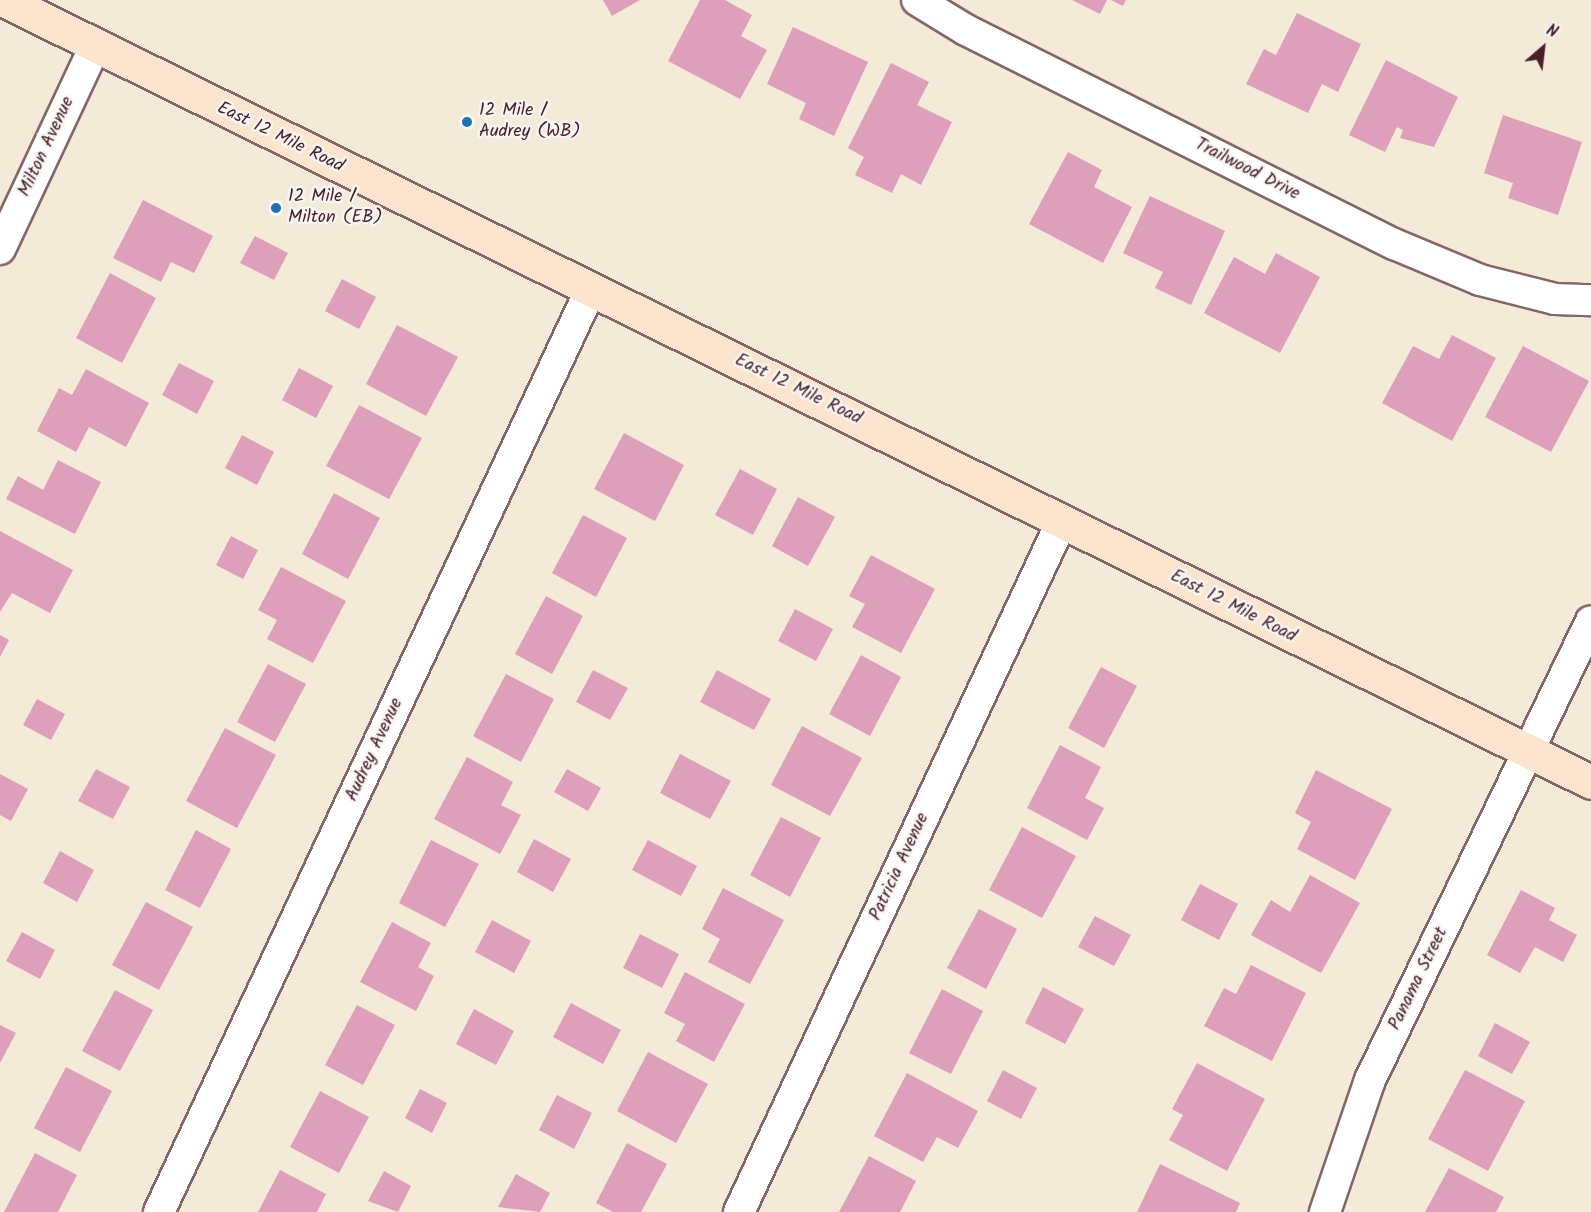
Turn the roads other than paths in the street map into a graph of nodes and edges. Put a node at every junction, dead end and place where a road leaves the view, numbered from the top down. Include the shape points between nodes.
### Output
1 (3, 0) edge
2 (917, 0) edge
3 (95, 46) junction
4 (0, 249) edge
5 (591, 289) junction
6 (1591, 300) edge
7 (1062, 521) junction
8 (1591, 621) edge
9 (1528, 752) junction
10 (1591, 782) edge
11 (159, 1212) edge
12 (738, 1212) edge
13 (1326, 1212) edge

1 - 3 main road, East 12 Mile Road
2 - 6 street, Trailwood Drive via 966,30 1394,244 1480,280 1555,298
3 - 4 street, Milton Avenue
3 - 5 main road, East 12 Mile Road
5 - 7 main road, East 12 Mile Road
5 - 11 street, Audrey Avenue
7 - 9 main road, East 12 Mile Road
7 - 12 street, Patricia Avenue
8 - 9 street, Panama Street
9 - 10 main road, East 12 Mile Road
9 - 13 street, Panama Street via 1370,1080

